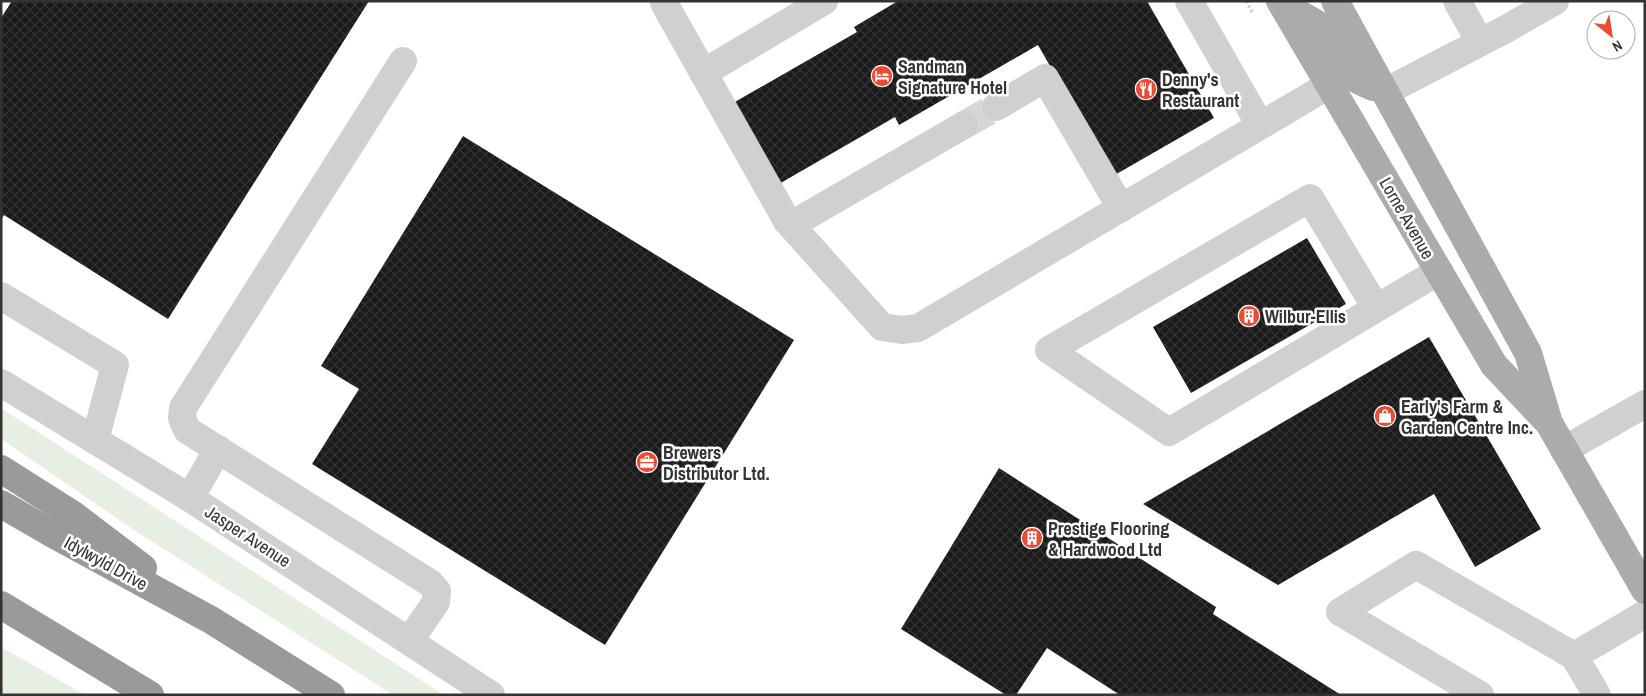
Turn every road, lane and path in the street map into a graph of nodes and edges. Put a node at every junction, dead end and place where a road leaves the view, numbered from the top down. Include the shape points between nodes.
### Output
1 (666, 1) edge
2 (824, 1) edge
3 (1189, 1) edge
4 (1335, 1) edge
5 (1457, 1) edge
6 (1514, 1) edge
7 (1555, 1) edge
8 (1281, 2) edge
9 (1506, 29) junction
10 (1480, 42) junction
11 (403, 61) dead end
12 (703, 73) junction
13 (1329, 85) junction
14 (1385, 92) junction
15 (996, 107) tunnel mouth
16 (964, 125) tunnel mouth
17 (1260, 125) junction
18 (1121, 208) junction
19 (791, 225) junction
20 (1438, 272) junction
21 (1, 296) edge
22 (1376, 308) junction
23 (1, 383) edge
24 (1645, 404) edge
25 (1549, 423) junction
26 (95, 440) junction
27 (218, 449) junction
28 (1564, 450) junction
29 (1, 469) edge
30 (190, 498) junction
31 (1, 504) edge
32 (1645, 590) edge
33 (1, 605) edge
34 (1645, 614) edge
35 (211, 620) junction
36 (410, 640) junction
37 (1574, 656) junction
38 (150, 695) edge
39 (330, 695) edge
40 (491, 695) edge
41 (1480, 695) edge
42 (1597, 695) edge

1 - 12 street
2 - 12 street
3 - 17 street
4 - 14 main road, Lorne Avenue
5 - 10 street
6 - 9 street
7 - 9 street
8 - 13 main road, Lorne Avenue
8 - 14 main road via 1324,28 1358,80
9 - 10 street
10 - 14 street
11 - 27 street via 183,408 182,418 187,430
12 - 19 street
13 - 17 street
13 - 20 main road, Lorne Avenue
14 - 25 main road, Lorne Avenue via 1528,352
15 - 18 street via 1045,78
16 - 19 street
17 - 18 street
18 - 19 street via 918,328 902,330 882,327
20 - 22 street
20 - 25 main road, Lorne Avenue via 1494,365
21 - 26 street via 115,365
22 - 22 street via 1169,432 1049,350 1310,198
23 - 26 street, Jasper Avenue
24 - 28 street
25 - 28 main road, Lorne Avenue
26 - 30 street, Jasper Avenue
27 - 30 street
27 - 36 street via 430,582 436,591 436,602
28 - 32 main road, Lorne Avenue
29 - 35 highway via 72,514
30 - 36 street, Jasper Avenue
31 - 35 highway, Idylwyld Drive
33 - 38 highway
34 - 37 street
35 - 39 highway
36 - 40 street, Jasper Avenue
37 - 41 street via 1416,565 1340,612
37 - 42 street

